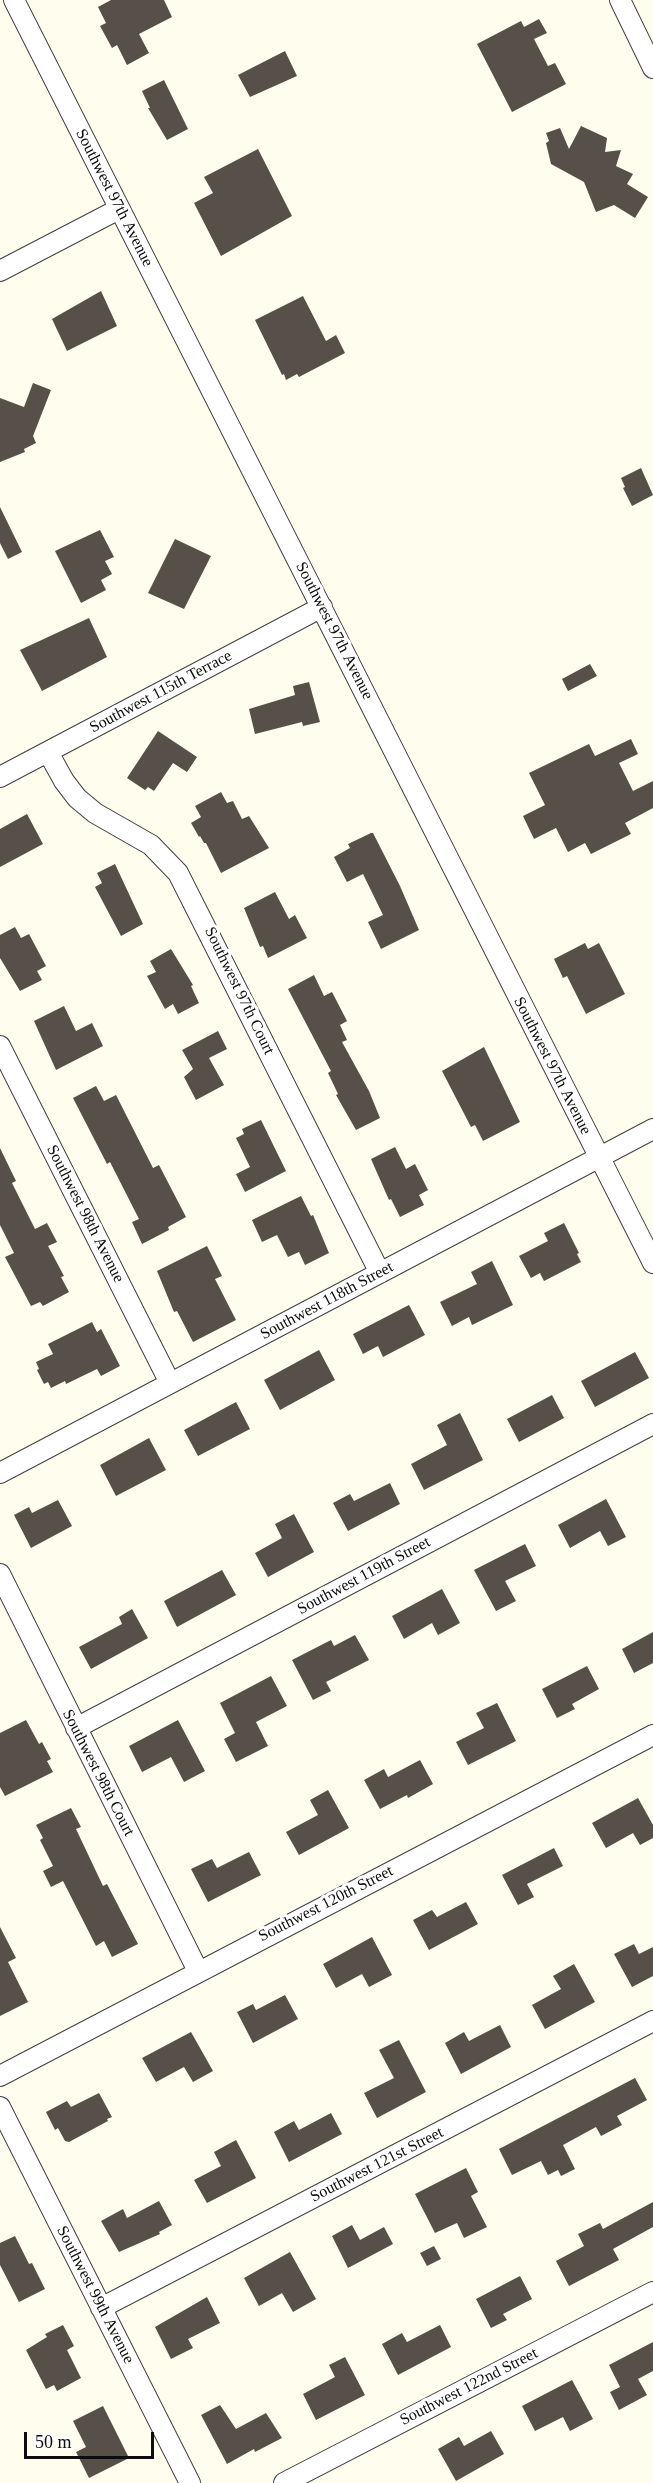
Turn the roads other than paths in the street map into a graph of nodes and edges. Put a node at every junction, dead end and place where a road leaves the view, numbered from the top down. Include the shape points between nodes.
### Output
1 (14, 0) edge
2 (620, 0) edge
3 (653, 68) edge
4 (119, 209) junction
5 (0, 271) edge
6 (322, 607) junction
7 (48, 752) junction
8 (0, 777) edge
9 (0, 1046) edge
10 (653, 1129) edge
11 (598, 1158) junction
12 (653, 1263) edge
13 (380, 1273) junction
14 (170, 1383) junction
15 (653, 1424) edge
16 (0, 1473) edge
17 (0, 1574) edge
18 (76, 1728) junction
19 (653, 1735) edge
20 (198, 1971) junction
21 (653, 2021) edge
22 (0, 2076) edge
23 (0, 2107) edge
24 (653, 2292) edge
25 (101, 2308) junction
26 (190, 2483) edge
27 (284, 2483) edge

1 - 4 street, Southwest 97th Avenue
2 - 3 street
4 - 5 street
4 - 6 street, Southwest 97th Avenue
6 - 7 street, Southwest 115th Terrace
6 - 11 street, Southwest 97th Avenue
7 - 8 street, Southwest 115th Terrace
7 - 13 street, Southwest 97th Court via 63,781 86,806 151,845 178,873
9 - 14 street, Southwest 98th Avenue
10 - 11 street, Southwest 118th Street
11 - 12 street, Southwest 97th Avenue
11 - 13 street, Southwest 118th Street
13 - 14 street, Southwest 118th Street
14 - 16 street, Southwest 118th Street
15 - 18 street, Southwest 119th Street
17 - 18 street, Southwest 98th Court
18 - 20 street, Southwest 98th Court
19 - 20 street, Southwest 120th Street
20 - 22 street, Southwest 120th Street
21 - 25 street, Southwest 121st Street
23 - 25 street, Southwest 99th Avenue
24 - 27 street, Southwest 122nd Street
25 - 26 street, Southwest 99th Avenue

